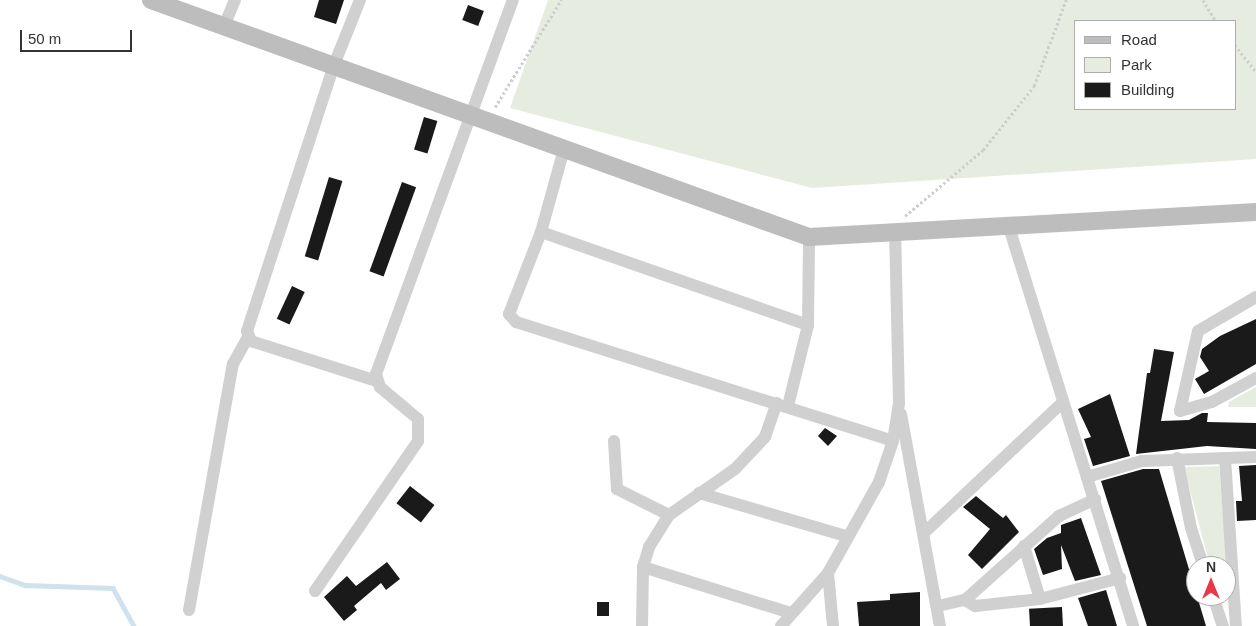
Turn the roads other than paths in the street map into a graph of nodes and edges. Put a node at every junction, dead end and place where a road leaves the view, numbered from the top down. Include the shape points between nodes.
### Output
1 (151, 0) edge
2 (235, 0) edge
3 (360, 0) edge
4 (513, 0) edge
5 (224, 26) junction
6 (334, 65) junction
7 (479, 117) junction
8 (564, 149) junction
9 (1256, 212) edge
10 (1008, 224) junction
11 (541, 232) junction
12 (895, 234) junction
13 (809, 237) junction
14 (1256, 297) edge
15 (808, 325) junction
16 (248, 337) junction
17 (1256, 378) edge
18 (376, 381) junction
19 (899, 404) junction
20 (1061, 404) junction
21 (783, 405) junction
22 (614, 441) dead end
23 (894, 441) junction
24 (1256, 457) edge
25 (1177, 458) junction
26 (1225, 458) junction
27 (1087, 477) junction
28 (699, 493) junction
29 (1095, 500) junction
30 (669, 516) junction
31 (925, 532) junction
32 (846, 536) junction
33 (1024, 546) junction
34 (1200, 556) edge
35 (642, 567) junction
36 (828, 573) junction
37 (1120, 578) junction
38 (315, 591) dead end
39 (1040, 599) junction
40 (965, 600) junction
41 (938, 606) junction
42 (1216, 606) edge
43 (189, 610) dead end
44 (791, 613) junction
45 (642, 626) edge
46 (781, 626) edge
47 (833, 626) edge
48 (940, 626) edge
49 (1133, 626) edge
50 (1223, 626) edge
51 (1236, 626) edge

1 - 5 street
2 - 5 street
3 - 6 street
4 - 7 street
5 - 6 street
6 - 7 street
6 - 16 street
7 - 8 street
7 - 18 street
8 - 11 street
8 - 13 street
9 - 10 street
10 - 12 street
10 - 20 street
11 - 15 street
11 - 21 street via 509,314 511,319
12 - 13 street
12 - 19 street
13 - 15 street
14 - 17 street via 1198,332 1180,411 1212,402
15 - 21 street
16 - 18 street
16 - 43 street via 233,364
18 - 38 street via 418,419 418,441
19 - 23 street
19 - 31 street
20 - 27 street
20 - 31 street
21 - 23 street
21 - 28 street via 764,437 735,469
22 - 30 street via 617,490
23 - 32 street via 879,482
24 - 26 street
25 - 26 street
25 - 27 street via 1142,461
25 - 34 street
26 - 51 street
27 - 29 street
28 - 30 street
28 - 32 street
29 - 33 street via 1059,516
29 - 37 street
30 - 35 street via 649,547
31 - 41 street
32 - 36 street
33 - 39 street
33 - 40 street
35 - 44 street
35 - 45 street
36 - 44 street
36 - 47 street
37 - 39 street
37 - 49 street
39 - 40 street via 975,606
40 - 41 street
41 - 48 street
42 - 50 street
44 - 46 street

